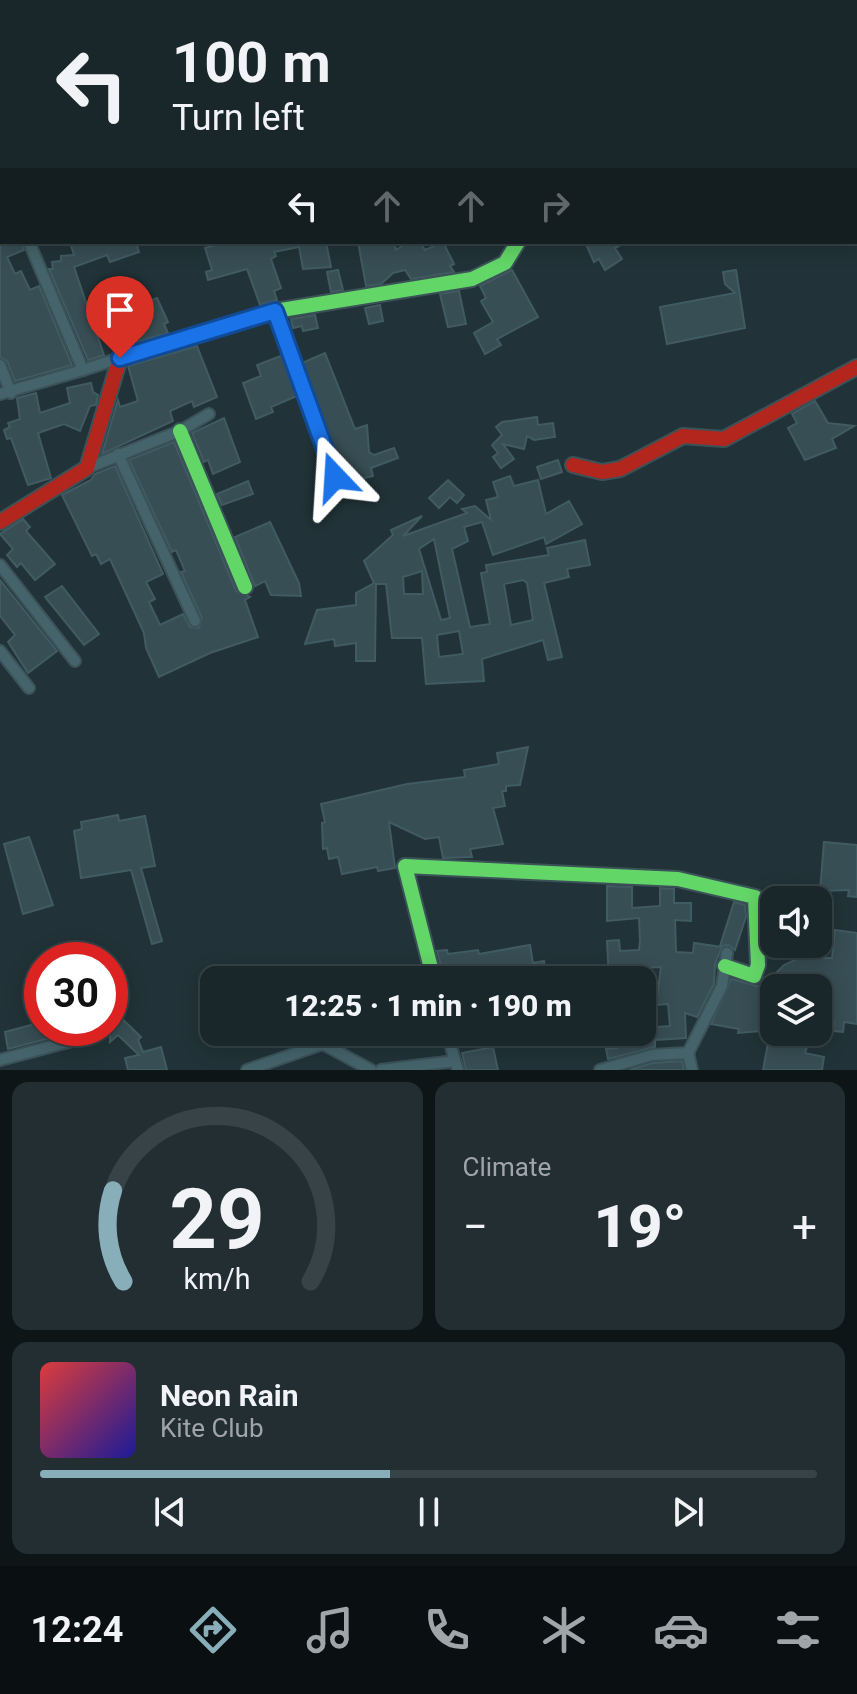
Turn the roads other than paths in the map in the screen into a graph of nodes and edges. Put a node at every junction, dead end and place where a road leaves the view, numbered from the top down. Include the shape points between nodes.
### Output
1 (30, 244) edge
2 (517, 244) edge
3 (275, 311) junction
4 (120, 358) junction
5 (0, 365) edge
6 (857, 367) edge
7 (83, 370) junction
8 (6, 393) edge
9 (209, 414) dead end
10 (180, 431) junction
11 (118, 454) junction
12 (573, 465) dead end
13 (87, 468) junction
14 (335, 477) dead end
15 (0, 522) edge
16 (0, 565) edge
17 (245, 587) dead end
18 (195, 621) dead end
19 (0, 651) edge
20 (75, 661) dead end
21 (29, 688) dead end
22 (726, 960) joint
23 (430, 966) edge
24 (53, 1046) edge
25 (688, 1053) junction
26 (0, 1060) edge
27 (456, 1065) edge
28 (247, 1070) edge
29 (371, 1070) edge
30 (381, 1070) edge
31 (600, 1070) edge
32 (692, 1070) edge

1 - 7 street
2 - 3 street via 505,263 472,279
3 - 4 street
3 - 14 street
4 - 7 street
4 - 13 street
5 - 8 street
6 - 12 street via 724,439 683,436 611,470
7 - 8 street
9 - 10 street
10 - 11 street
10 - 17 street
11 - 13 street
11 - 18 street
13 - 15 street
16 - 20 street
19 - 21 street
22 - 23 street via 754,976 755,897 678,879 405,866
22 - 25 street via 709,1018
24 - 26 street
25 - 31 street via 652,1055
25 - 32 street
27 - 30 street
28 - 29 street via 323,1044

